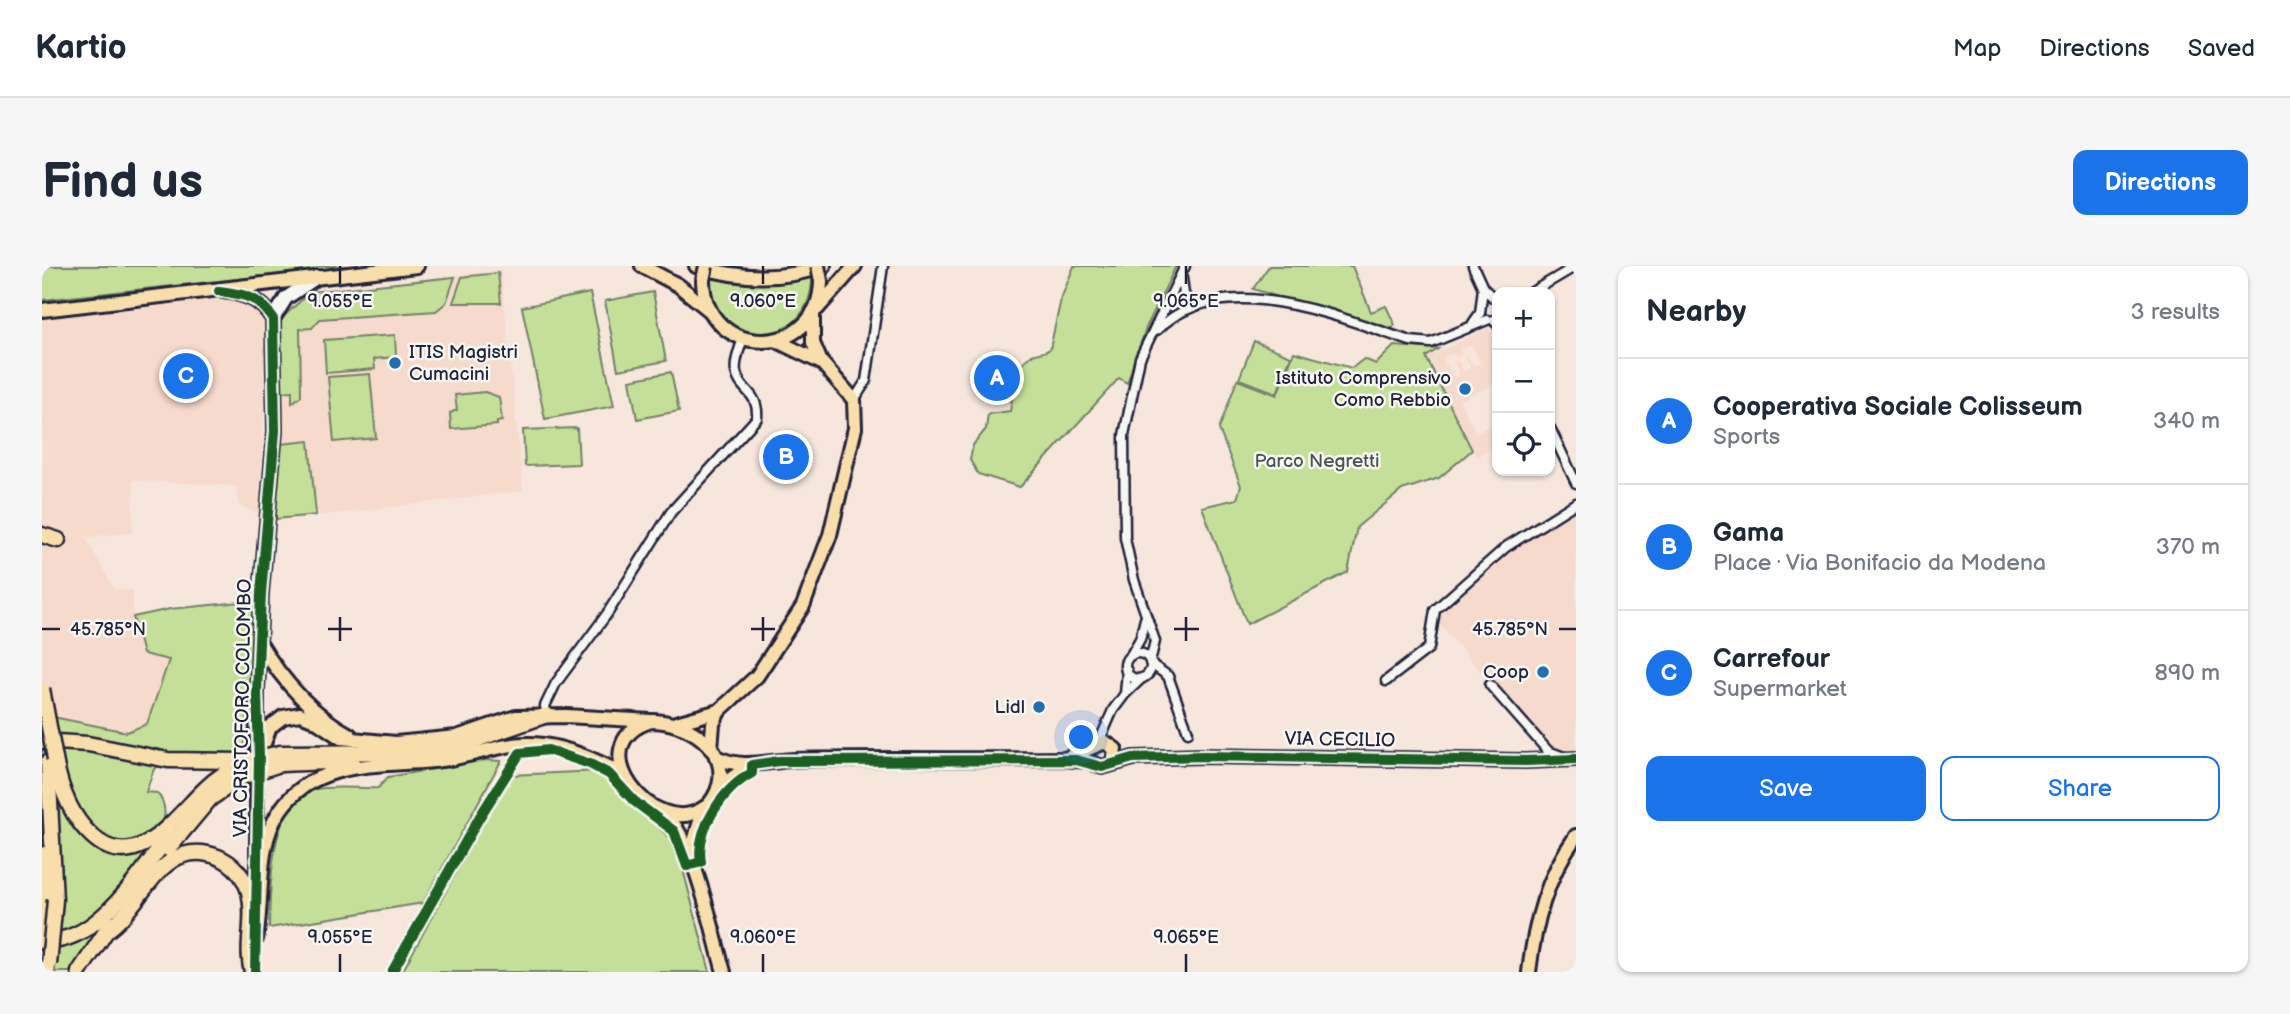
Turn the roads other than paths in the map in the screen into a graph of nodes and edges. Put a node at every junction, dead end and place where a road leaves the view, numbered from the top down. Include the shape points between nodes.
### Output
1 (417, 266) edge
2 (642, 266) edge
3 (696, 266) edge
4 (706, 266) edge
5 (818, 266) edge
6 (824, 266) edge
7 (855, 266) edge
8 (883, 266) edge
9 (1473, 266) edge
10 (1576, 266) edge
11 (1183, 270) edge
12 (317, 277) junction
13 (268, 283) junction
14 (1540, 287) edge
15 (219, 291) junction
16 (1491, 300) edge
17 (264, 304) junction
18 (1192, 306) junction
19 (42, 310) edge
20 (814, 311) junction
21 (711, 312) junction
22 (273, 319) junction
23 (1491, 319) edge
24 (1150, 337) junction
25 (743, 338) junction
26 (775, 340) junction
27 (821, 363) junction
28 (853, 400) junction
29 (1555, 439) edge
30 (1576, 483) edge
31 (1576, 503) edge
32 (42, 535) edge
33 (58, 540) dead end
34 (1144, 612) junction
35 (259, 642) junction
36 (1130, 656) junction
37 (1151, 663) junction
38 (1127, 671) junction
39 (1144, 677) junction
40 (1386, 681) dead end
41 (1172, 685) junction
42 (1490, 685) dead end
43 (42, 689) edge
44 (1125, 694) junction
45 (42, 709) edge
46 (719, 711) junction
47 (547, 715) junction
48 (651, 721) junction
49 (676, 723) junction
50 (1108, 724) junction
51 (1188, 732) dead end
52 (1537, 740) junction
53 (42, 741) edge
54 (363, 742) junction
55 (1095, 745) junction
56 (1113, 752) junction
57 (714, 753) junction
58 (280, 758) junction
59 (51, 759) junction
60 (1062, 760) junction
61 (1573, 760) edge
62 (411, 761) junction
63 (1532, 761) junction
64 (1093, 763) junction
65 (249, 765) junction
66 (748, 766) junction
67 (623, 774) junction
68 (718, 788) junction
69 (213, 794) junction
70 (42, 797) edge
71 (704, 808) junction
72 (664, 812) junction
73 (1576, 836) edge
74 (690, 856) junction
75 (49, 900) junction
76 (42, 928) edge
77 (106, 931) junction
78 (256, 939) junction
79 (42, 941) edge
80 (48, 968) edge
81 (79, 972) edge
82 (253, 972) edge
83 (724, 972) edge
84 (1529, 972) edge

1 - 12 main road
2 - 21 main road via 678,285
3 - 6 main road via 760,278 801,274
4 - 21 main road, bridge via 703,280
5 - 20 main road, bridge via 821,281
7 - 20 main road
8 - 28 street via 866,381
9 - 16 street
10 - 14 street
11 - 18 street via 1184,293
11 - 24 street
12 - 13 main road
12 - 22 street via 286,299
13 - 15 main road
13 - 17 street
15 - 17 street via 244,294
15 - 19 main road
16 - 23 street
17 - 22 street
18 - 23 street via 1256,295 1410,341 1431,343
18 - 24 street via 1164,321
20 - 26 main road via 795,331
20 - 27 main road via 813,343
21 - 25 main road via 726,329
22 - 35 street, VIA CRISTOFORO COLOMBO via 275,431
24 - 34 street via 1133,386 1123,452 1128,561
25 - 26 main road
25 - 47 street via 736,376 753,394 757,418 671,512 607,614 556,683 544,706
26 - 27 main road
27 - 28 main road
28 - 46 main road via 855,428 813,587 757,676
29 - 30 street
31 - 40 street via 1506,547 1435,610 1429,648
32 - 33 highway
34 - 36 street via 1144,628
34 - 37 street via 1155,641
35 - 54 main road via 282,678 331,722
35 - 65 street, VIA CRISTOFORO COLOMBO
36 - 37 street via 1144,654
36 - 38 street
37 - 39 street
37 - 41 street
38 - 39 street
38 - 44 street
39 - 41 street via 1159,675
39 - 44 street
41 - 51 street
42 - 52 street
43 - 59 highway, bridge
44 - 50 street
45 - 59 highway, bridge
46 - 49 main road
46 - 57 main road via 713,724
47 - 48 main road
47 - 54 main road via 516,717 442,740
47 - 58 highway via 443,750
48 - 49 main road
48 - 67 main road via 634,728 623,742
49 - 57 main road
50 - 55 street
50 - 56 street
52 - 61 street via 1548,751
52 - 63 street
53 - 65 highway via 88,744 169,760
54 - 65 main road via 341,738 308,716 291,715 270,727
55 - 56 main road
55 - 60 main road
55 - 64 main road
56 - 63 main road, VIA CECILIO via 1150,757
56 - 64 main road via 1102,767
57 - 66 main road via 731,764
57 - 68 main road via 720,771
58 - 62 highway
58 - 65 highway, bridge
59 - 65 highway via 79,822 98,842 125,849 156,839 206,788
59 - 75 highway
60 - 64 main road
60 - 66 main road via 794,760
61 - 63 main road, VIA CECILIO
62 - 67 main road via 449,759 527,743 578,753
62 - 78 main road via 332,772 304,784 292,795 266,839
65 - 69 highway
65 - 78 street, VIA CRISTOFORO COLOMBO
66 - 68 main road
67 - 72 main road via 636,793
68 - 71 main road
69 - 77 highway
69 - 79 highway via 170,835 96,923 75,936
70 - 75 highway
71 - 72 main road via 685,814
71 - 74 main road
72 - 74 main road via 681,833
73 - 84 main road via 1546,891 1535,925
74 - 83 main road
75 - 76 highway
75 - 80 highway, bridge
77 - 81 highway
77 - 82 highway via 174,858 209,854 229,862 249,893
78 - 82 street, VIA CRISTOFORO COLOMBO

